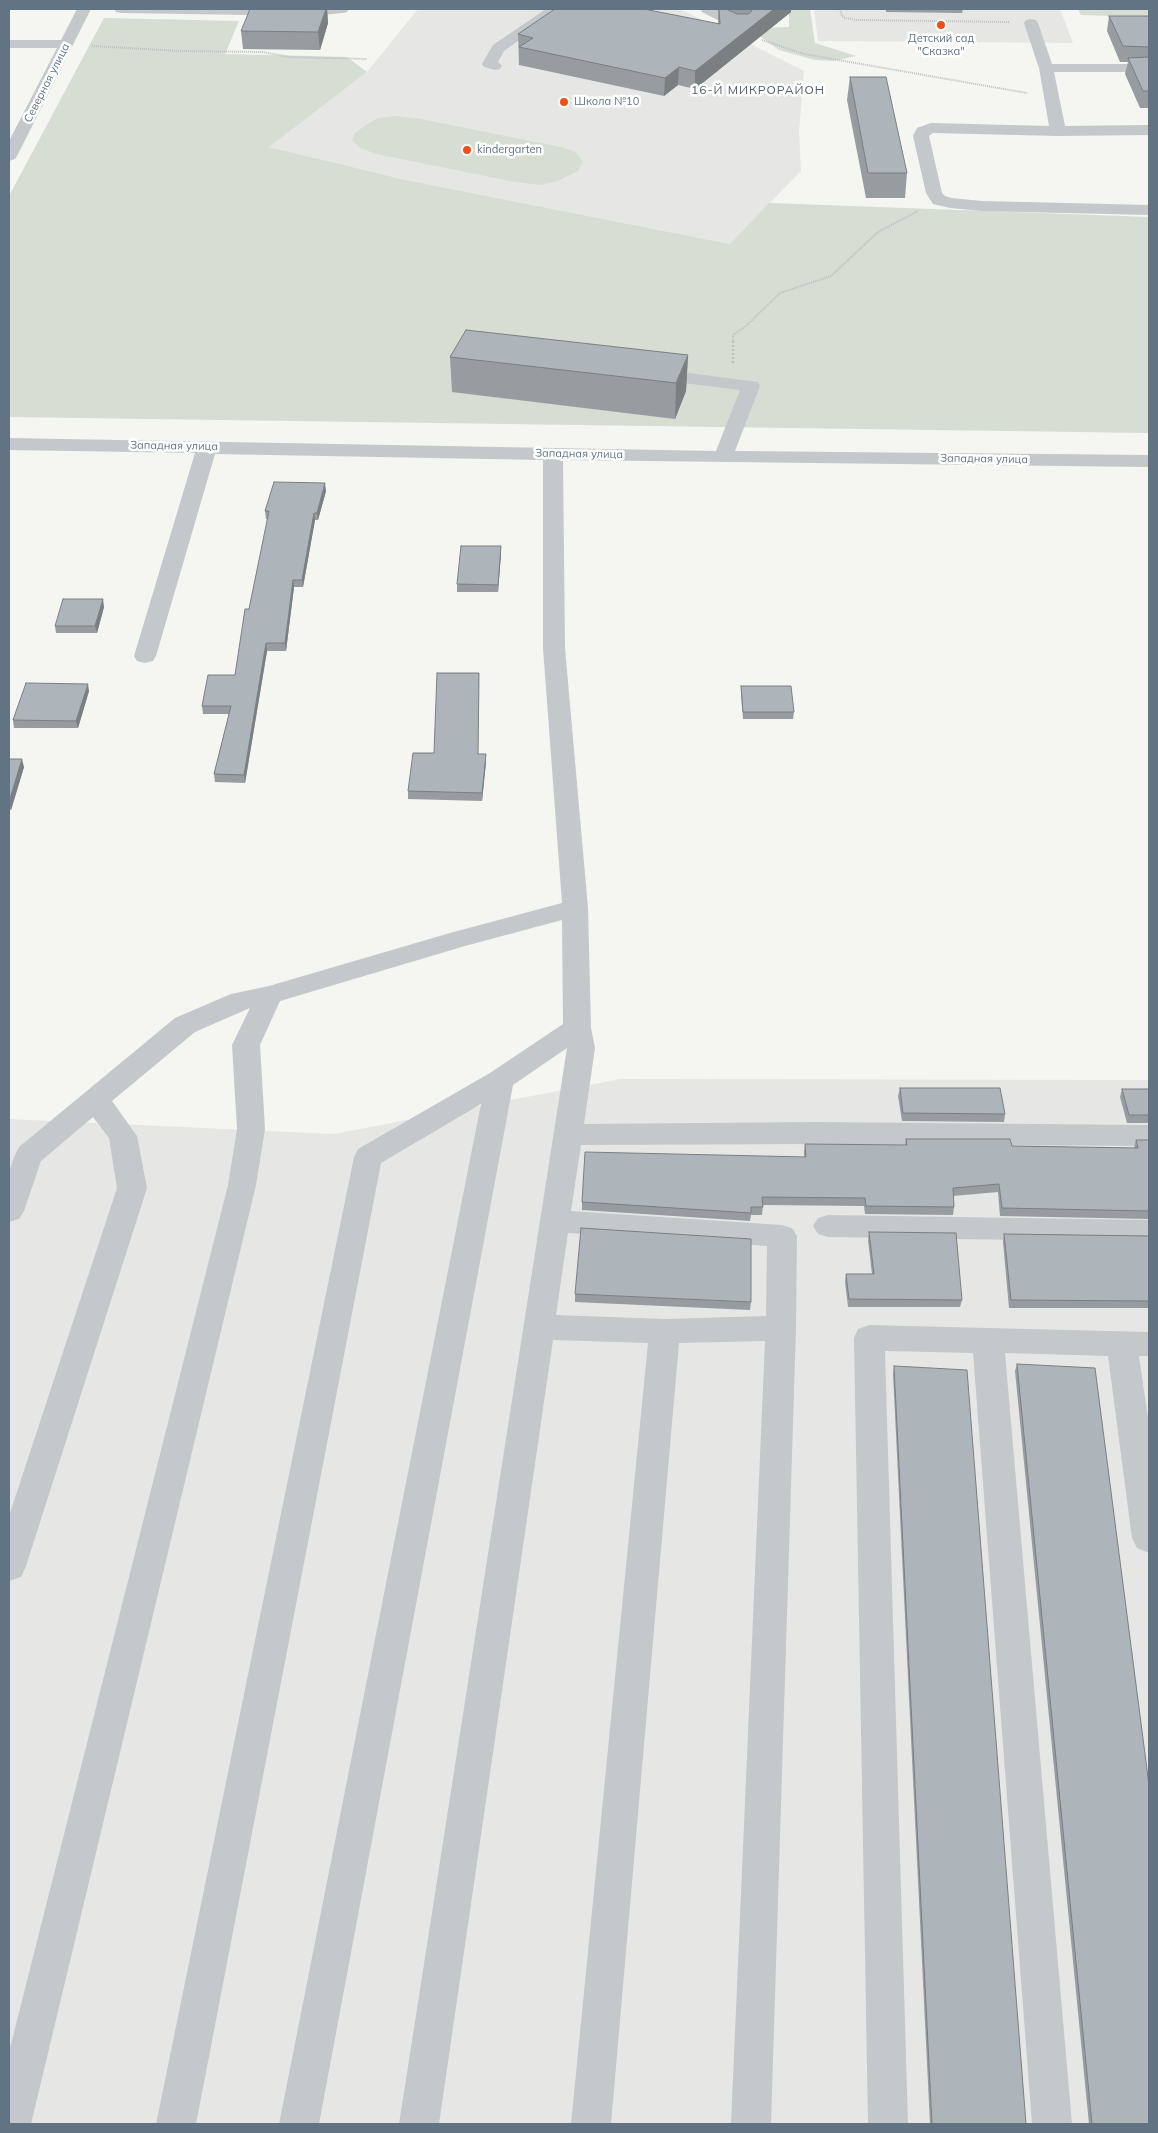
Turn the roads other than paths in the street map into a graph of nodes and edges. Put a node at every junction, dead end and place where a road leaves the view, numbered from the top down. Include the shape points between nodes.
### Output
1 (84, 9) edge
2 (121, 9) edge
3 (342, 9) edge
4 (555, 9) edge
5 (707, 9) edge
6 (1031, 22) road end
7 (742, 27) edge
8 (9, 44) edge
9 (66, 44) junction
10 (495, 66) dead end
11 (1046, 68) junction
12 (1149, 68) edge
13 (1149, 130) edge
14 (1058, 131) junction
15 (9, 156) edge
16 (1149, 210) edge
17 (636, 373) edge
18 (9, 444) edge
19 (208, 447) junction
20 (553, 454) junction
21 (723, 457) junction
22 (1149, 461) edge
23 (145, 656) dead end
24 (575, 908) junction
25 (270, 995) junction
26 (579, 1038) junction
27 (500, 1080) junction
28 (96, 1100) junction
29 (568, 1135) junction
30 (1149, 1136) edge
31 (9, 1211) edge
32 (555, 1221) junction
33 (828, 1226) dead end
34 (1149, 1231) edge
35 (539, 1326) junction
36 (781, 1328) junction
37 (665, 1331) junction
38 (988, 1340) junction
39 (1136, 1344) edge
40 (1149, 1538) edge
41 (9, 1566) edge
42 (11, 2124) edge
43 (176, 2124) edge
44 (299, 2124) edge
45 (419, 2124) edge
46 (591, 2124) edge
47 (751, 2124) edge
48 (888, 2124) edge
49 (1052, 2124) edge

1 - 9 street, Северная улица
2 - 3 street via 313,12
4 - 10 street via 498,48 489,64
5 - 7 street
6 - 11 street
8 - 9 street
9 - 15 street, Северная улица
11 - 12 street
11 - 14 street
13 - 14 street
14 - 16 street via 926,129 921,136 933,189 939,200 950,204
17 - 21 street via 751,386
18 - 19 street, Западная улица
19 - 20 street, Западная улица
19 - 23 street
20 - 21 street, Западная улица
20 - 24 street via 554,648
21 - 22 street, Западная улица
24 - 25 street
24 - 26 street
25 - 28 street via 240,1001 185,1026
25 - 42 street via 246,1045 250,1129 242,1186
26 - 27 street
26 - 29 street
27 - 43 street via 368,1157
27 - 44 street
28 - 31 street via 29,1155
28 - 41 street via 123,1136 132,1188
29 - 30 street
29 - 32 street
32 - 35 street
32 - 36 street via 782,1236
33 - 34 street
35 - 37 street
35 - 45 street
36 - 37 street
36 - 47 street
37 - 46 street
38 - 39 street
38 - 48 street via 869,1338
38 - 49 street
39 - 40 street

